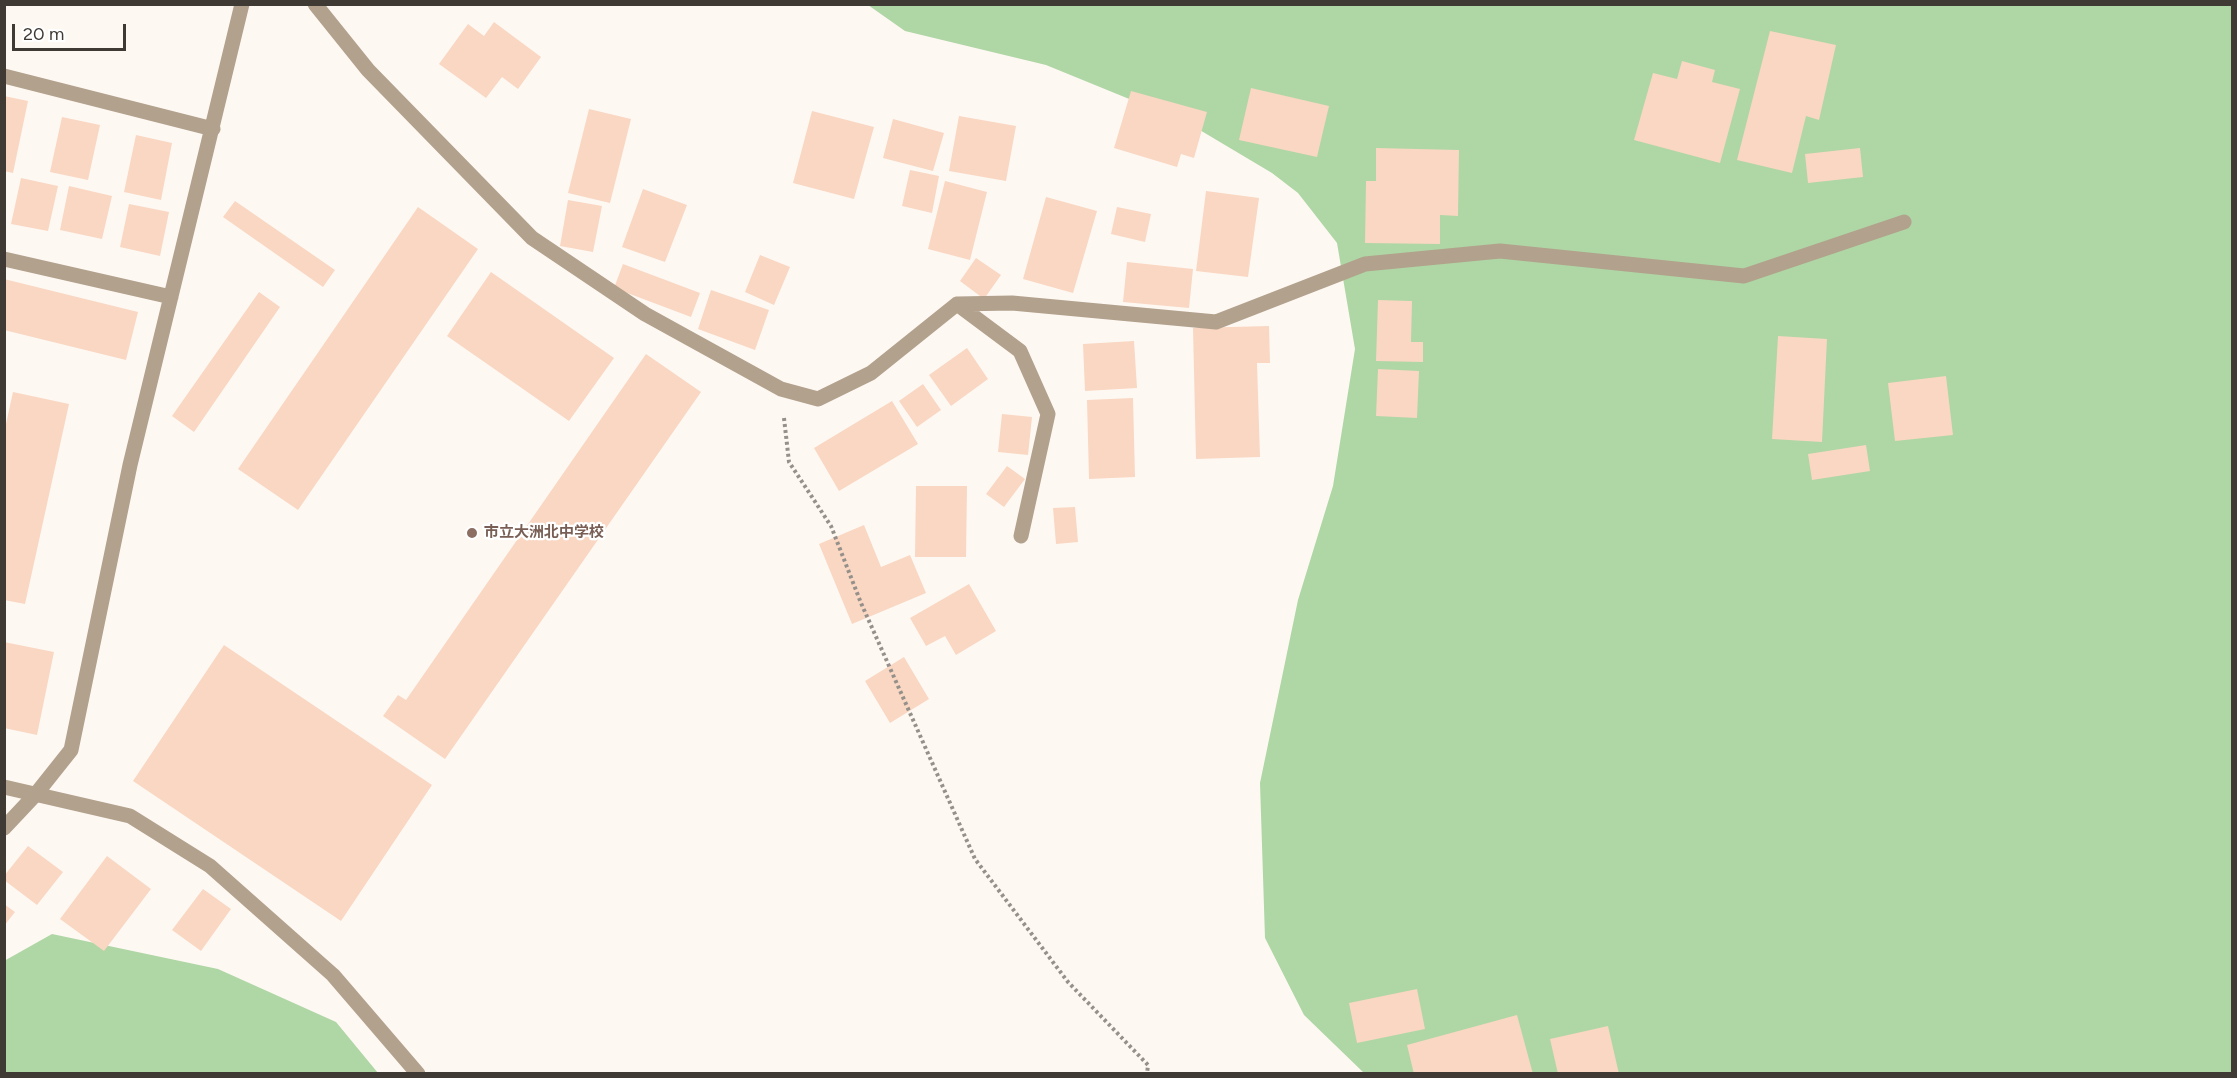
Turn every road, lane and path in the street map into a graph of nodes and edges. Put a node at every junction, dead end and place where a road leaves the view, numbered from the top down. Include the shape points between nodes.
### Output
1 (242, 4) edge
2 (315, 4) edge
3 (4, 76) edge
4 (213, 129) junction
5 (1904, 222) dead end
6 (4, 259) edge
7 (171, 297) junction
8 (957, 304) junction
9 (781, 390) junction
10 (1021, 536) dead end
11 (4, 786) edge
12 (36, 794) junction
13 (4, 828) edge
14 (418, 1074) edge
15 (1148, 1074) edge

1 - 4 street
2 - 9 street via 368,70 532,238 645,314
3 - 4 street
4 - 7 street
5 - 8 street via 1744,276 1500,251 1365,264 1216,322 1012,303
6 - 7 street
7 - 12 street via 130,465 71,750
8 - 9 street via 871,373 839,389 818,399
8 - 10 street via 1020,351 1048,414
9 - 15 path via 789,462 831,526 861,603 975,859 1068,982 1148,1065
11 - 12 street
12 - 13 street
12 - 14 street via 130,816 210,866 333,975

